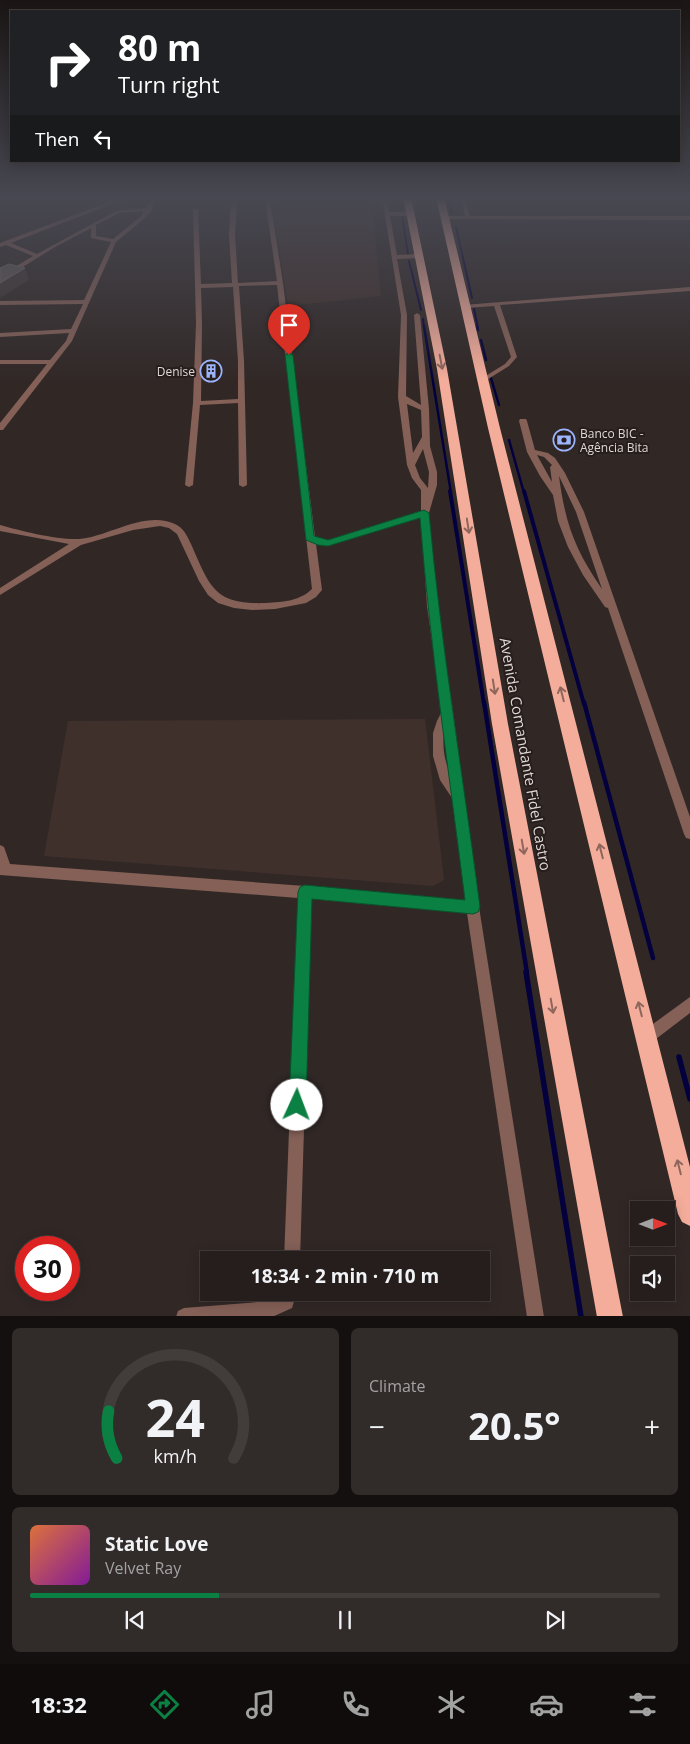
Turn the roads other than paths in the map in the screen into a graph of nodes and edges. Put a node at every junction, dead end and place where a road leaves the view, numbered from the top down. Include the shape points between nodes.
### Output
1 (34, 258) edge
2 (106, 258) edge
3 (195, 258) edge
4 (234, 258) edge
5 (276, 258) edge
6 (393, 258) edge
7 (419, 258) edge
8 (454, 258) edge
9 (0, 279) edge
10 (280, 283) junction
11 (237, 285) junction
12 (198, 286) junction
13 (690, 289) edge
14 (85, 302) junction
15 (0, 303) edge
16 (497, 305) junction
17 (466, 306) junction
18 (431, 314) junction
19 (404, 315) junction
20 (417, 315) junction
21 (74, 332) junction
22 (0, 335) edge
23 (0, 362) edge
24 (53, 362) junction
25 (483, 380) junction
26 (402, 397) junction
27 (242, 401) junction
28 (197, 404) junction
29 (425, 409) junction
30 (523, 421) dead end
31 (0, 428) edge
32 (425, 438) junction
33 (531, 452) junction
34 (554, 463) junction
35 (411, 465) junction
36 (189, 485) dead end
37 (243, 485) dead end
38 (557, 495) junction
39 (424, 513) junction
40 (0, 528) edge
41 (310, 538) junction
42 (79, 542) junction
43 (0, 592) edge
44 (615, 616) junction
45 (690, 834) edge
46 (0, 851) edge
47 (2, 869) edge
48 (305, 892) junction
49 (473, 907) junction
50 (690, 1004) edge
51 (647, 1037) junction
52 (690, 1214) edge
53 (292, 1251) edge
54 (286, 1301) edge
55 (184, 1316) edge
56 (536, 1316) edge
57 (610, 1316) edge

1 - 9 street
2 - 14 street
3 - 12 street
4 - 11 street
5 - 10 street
6 - 19 street
7 - 18 highway, Avenida Comandante Fidel Castro
8 - 17 highway
10 - 11 street
10 - 41 street
11 - 12 street
11 - 27 street
12 - 28 street
13 - 16 street
14 - 15 street
14 - 21 street
16 - 17 street
16 - 25 street via 514,357
17 - 25 highway
18 - 20 street
18 -> 57 highway, Avenida Comandante Fidel Castro via 500,724
19 - 20 street
19 - 26 street
20 - 29 street
21 - 22 street
21 - 24 street
23 - 24 street
24 - 31 street
51 -> 25 highway
26 - 29 street
26 - 35 street
27 - 28 street
27 - 37 street
28 - 36 street
29 - 32 street
30 - 33 street
32 - 35 street
32 - 39 street via 433,485
33 - 34 street via 547,456
33 - 38 street via 540,472
34 - 38 street
34 - 44 street via 580,512
35 - 39 street via 425,490
38 - 44 street via 568,537
39 - 41 street via 328,543
39 - 49 street via 432,606
40 - 42 street
41 - 42 street via 317,590 302,601 252,608 216,599 177,527 149,524
42 - 43 street
44 - 45 street
46 - 47 street
47 - 48 street
48 - 49 street
48 - 53 street
49 - 56 street
50 - 51 street
52 -> 51 highway
54 - 55 street via 270,1309

